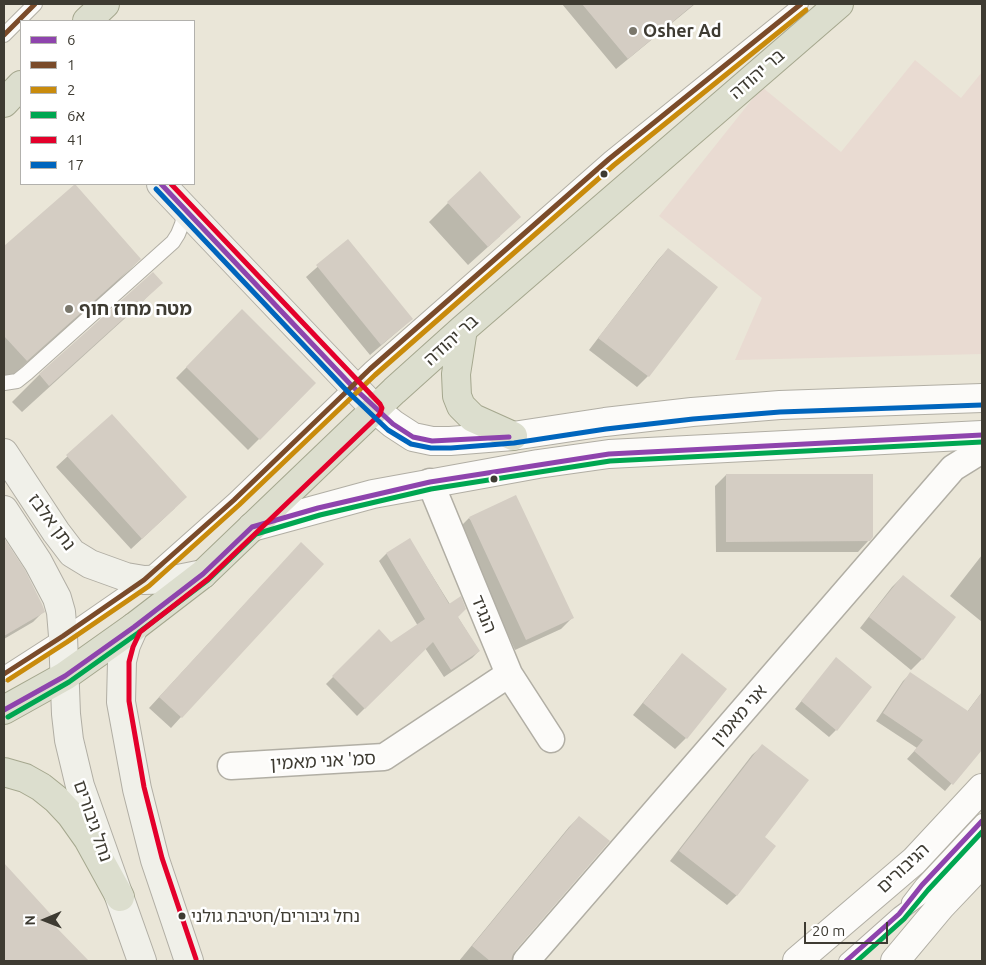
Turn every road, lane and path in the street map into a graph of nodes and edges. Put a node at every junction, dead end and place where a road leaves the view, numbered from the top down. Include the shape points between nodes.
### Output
1 (35, 4) edge
2 (104, 4) edge
3 (801, 4) edge
4 (839, 4) edge
5 (88, 20) edge
6 (4, 35) edge
7 (161, 185) edge
8 (182, 205) junction
9 (463, 329) junction
10 (4, 383) edge
11 (352, 386) junction
12 (982, 398) edge
13 (375, 409) junction
14 (982, 435) edge
15 (513, 436) junction
16 (931, 437) junction
17 (982, 450) edge
18 (4, 453) edge
19 (953, 468) junction
20 (430, 482) junction
21 (4, 510) edge
22 (252, 527) junction
23 (203, 574) junction
24 (144, 580) junction
25 (134, 627) junction
26 (63, 636) junction
27 (4, 674) edge
28 (509, 674) junction
29 (65, 676) junction
30 (4, 710) edge
31 (551, 739) dead end
32 (231, 766) dead end
33 (4, 772) edge
34 (982, 788) edge
35 (982, 821) edge
36 (982, 840) edge
37 (982, 863) edge
38 (120, 897) junction
39 (899, 914) junction
40 (142, 961) edge
41 (189, 961) edge
42 (526, 961) edge
43 (796, 961) edge
44 (846, 961) edge
45 (895, 961) edge

1 - 6 lane
2 - 5 highway
3 - 11 lane via 609,159
4 - 9 highway, בר יהודה
7 - 8 main road
8 - 10 lane via 182,224 173,242 27,373 17,381
8 - 11 main road
9 - 13 highway, בר יהודה
9 - 15 highway via 456,374 461,406 472,418
11 - 13 main road
11 - 24 lane via 234,500
12 - 15 street via 780,405 692,412
13 - 15 street via 413,437 432,441
13 - 22 highway, בר יהודה
14 - 16 street
16 - 19 street via 951,447 955,458
16 - 20 street via 609,454
17 - 19 street, אני מאמין
18 - 24 main road, נתן אלבז via 72,553 97,567
19 - 42 street, אני מאמין
20 - 22 street via 364,496
20 - 28 street, הנגיד
21 - 26 main road, נתן אלבז via 52,586 61,612
22 - 23 highway, בר יהודה
23 - 24 main road, נתן אלבז
23 - 25 highway, בר יהודה
24 - 26 lane
25 - 29 highway, בר יהודה
25 - 41 main road via 122,661 121,702 137,789 155,860
26 - 27 lane
26 - 29 main road, נתן אלבז
28 - 31 street, הנגיד
28 - 32 street, סמ' אני מאמין via 384,757
29 - 30 highway, בר יהודה
29 - 38 main road, נחל גיבורים via 69,740 80,786
33 - 38 highway via 41,786 71,815
34 - 43 street, הגיבורים via 914,861
35 - 39 lane
36 - 39 lane via 930,891
37 - 45 street
38 - 40 main road, נחל גיבורים
39 - 44 lane

